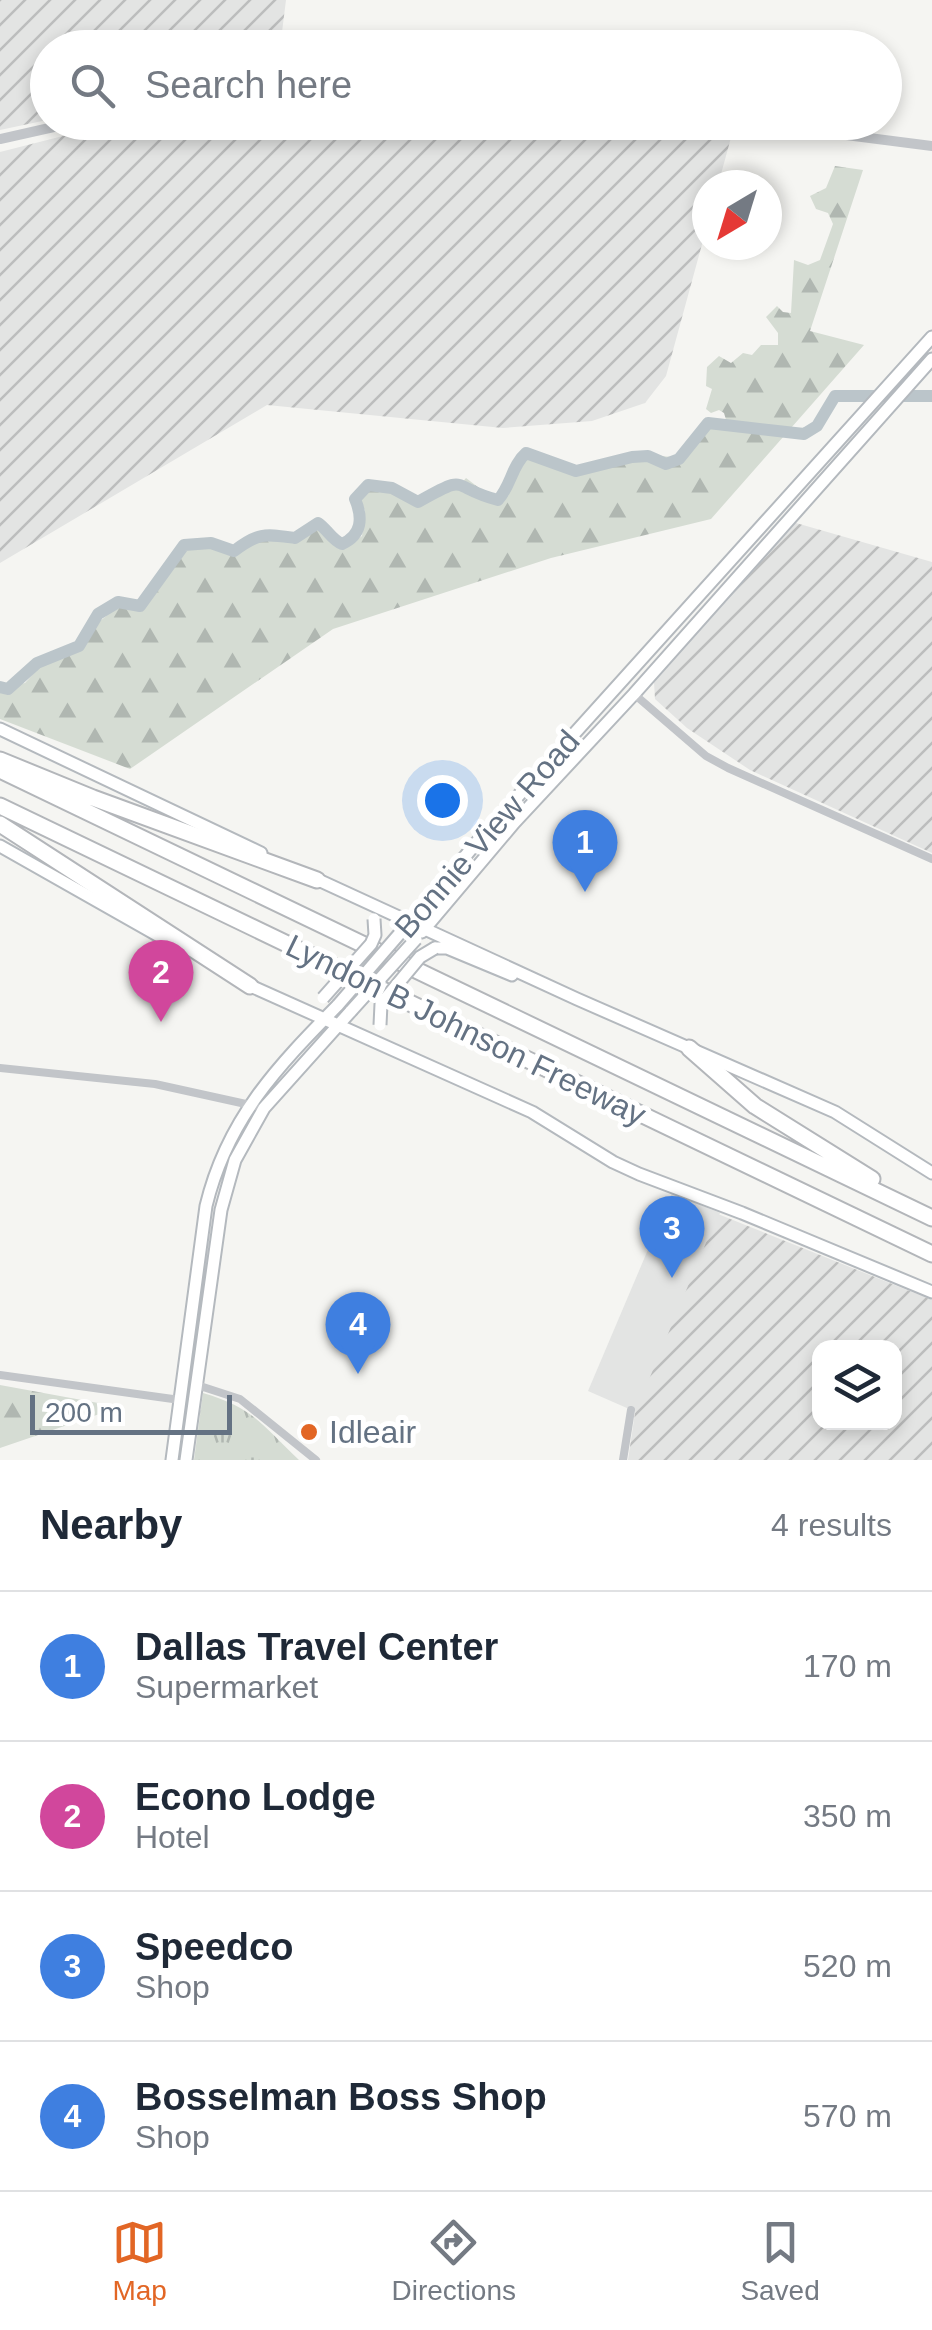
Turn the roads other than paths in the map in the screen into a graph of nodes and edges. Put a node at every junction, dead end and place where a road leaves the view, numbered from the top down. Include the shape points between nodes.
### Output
1 (30, 132) edge
2 (0, 139) edge
3 (885, 140) edge
4 (932, 146) edge
5 (932, 337) edge
6 (932, 359) edge
7 (621, 682) junction
8 (634, 694) junction
9 (0, 730) edge
10 (0, 760) edge
11 (0, 770) edge
12 (0, 806) edge
13 (0, 824) edge
14 (482, 836) junction
15 (0, 846) edge
16 (494, 846) junction
17 (932, 859) edge
18 (317, 880) junction
19 (361, 899) junction
20 (412, 922) junction
21 (426, 928) junction
22 (250, 986) junction
23 (577, 1000) junction
24 (290, 1006) junction
25 (322, 1021) junction
26 (337, 1026) junction
27 (689, 1048) junction
28 (397, 1052) junction
29 (0, 1068) edge
30 (249, 1104) junction
31 (264, 1108) junction
32 (932, 1173) edge
33 (206, 1206) junction
34 (220, 1214) junction
35 (932, 1217) edge
36 (932, 1254) edge
37 (932, 1292) edge
38 (0, 1375) edge
39 (197, 1385) junction
40 (181, 1400) junction
41 (195, 1402) junction
42 (631, 1410) dead end
43 (172, 1460) edge
44 (186, 1460) edge
45 (316, 1460) edge
46 (623, 1460) edge

1 - 2 street
3 - 4 street
5 - 7 main road, Bonnie View Road
6 - 8 main road, Bonnie View Road
7 - 8 main road
7 - 14 main road, Bonnie View Road
8 - 16 main road, Bonnie View Road
8 - 17 street via 706,756
9 - 18 main road
10 - 18 highway
11 - 35 highway, Lyndon B Johnson Freeway
12 - 36 highway, Lyndon B Johnson Freeway
13 - 22 highway
14 - 16 main road
14 - 20 main road, Bonnie View Road
15 - 22 main road, Lyndon B Johnson Freeway
16 - 21 main road, Bonnie View Road
18 - 19 main road
19 - 20 main road
19 - 24 main road, bridge via 374,919 371,944 323,998
20 - 21 main road
20 - 25 main road, Bonnie View Road, bridge
21 - 23 main road
21 - 26 main road, Bonnie View Road, bridge
22 - 24 main road, Lyndon B Johnson Freeway
23 - 27 main road
23 - 28 main road, bridge via 434,948 381,1004 380,1025
24 - 25 main road, Lyndon B Johnson Freeway
25 - 26 main road, Lyndon B Johnson Freeway
25 - 30 main road, Bonnie View Road
26 - 28 main road, Lyndon B Johnson Freeway
26 - 31 main road, Bonnie View Road
27 - 32 main road via 835,1112
27 - 35 highway via 755,1106
28 - 37 main road, Lyndon B Johnson Freeway via 532,1112 639,1174
29 - 30 street via 155,1084
30 - 31 street
30 - 33 main road, Bonnie View Road via 224,1150
31 - 34 main road, Bonnie View Road via 235,1160
33 - 34 main road
33 - 40 main road, Bonnie View Road
34 - 39 main road, Bonnie View Road
38 - 40 street
39 - 41 main road, Bonnie View Road
39 - 45 street via 240,1399
40 - 41 street
40 - 43 main road, Bonnie View Road
41 - 44 main road, Bonnie View Road
42 - 46 street

